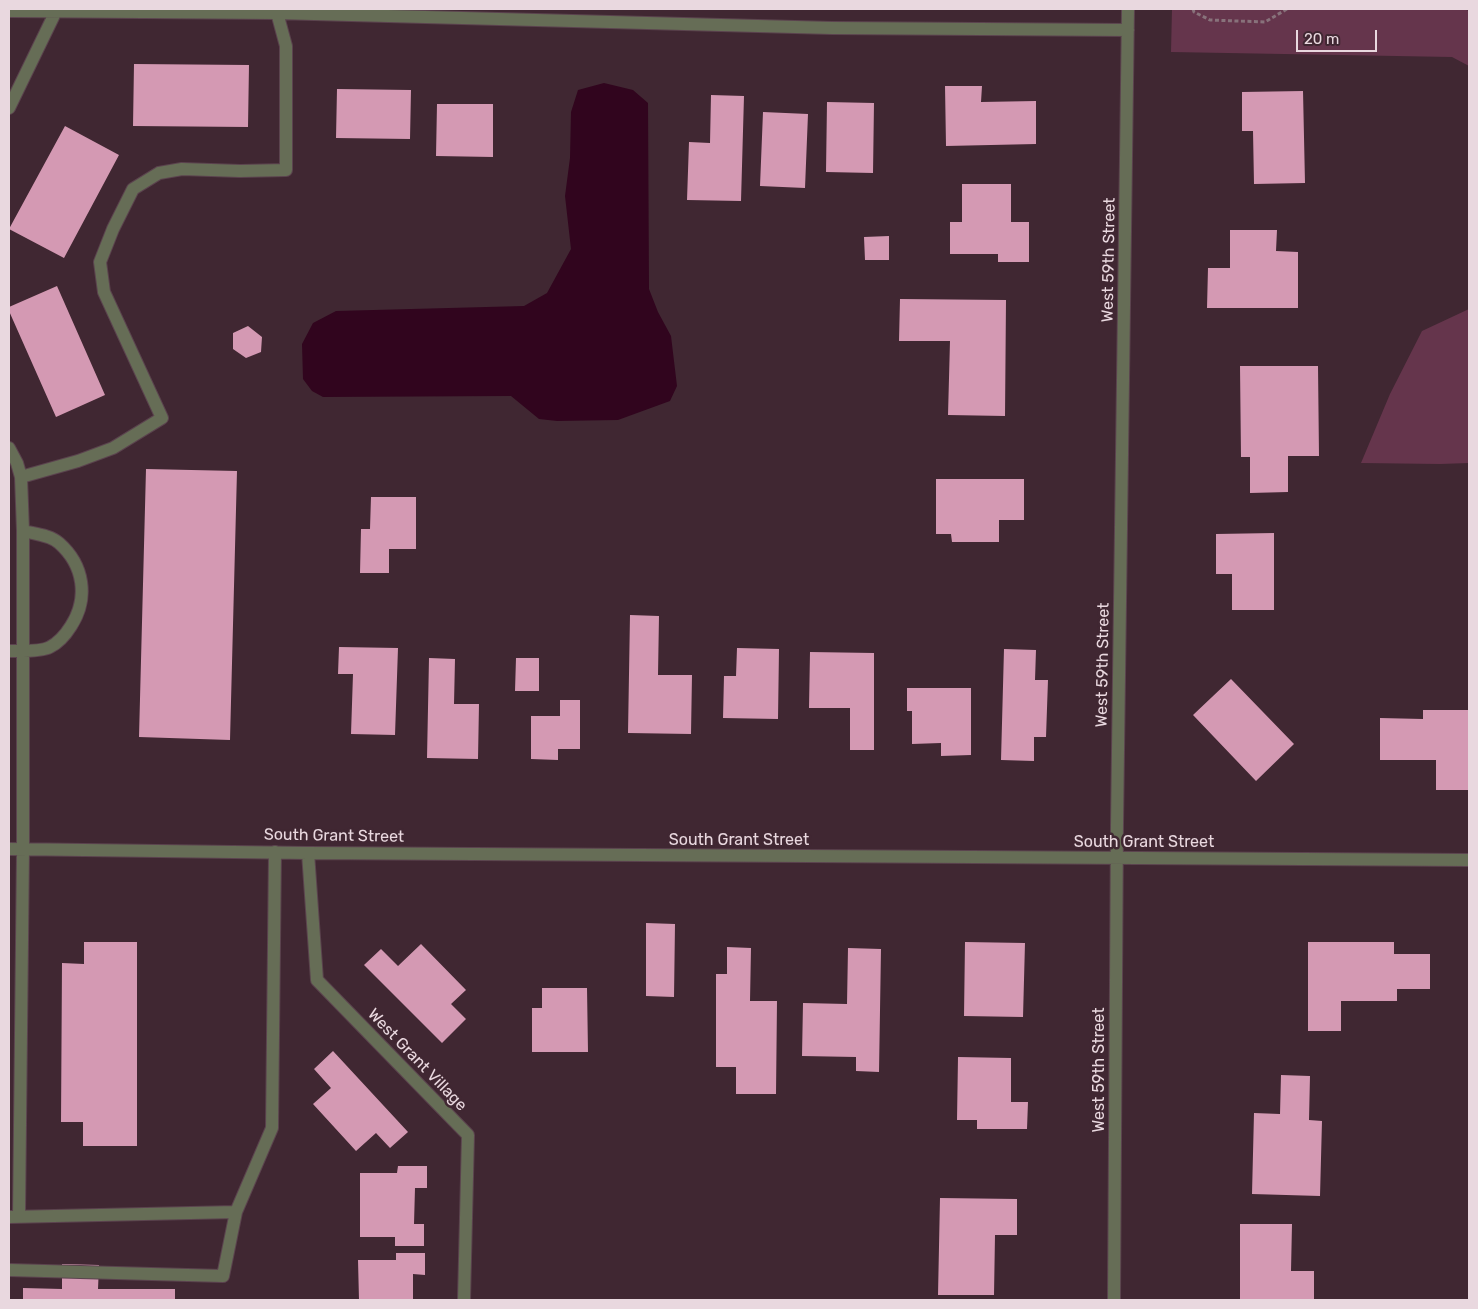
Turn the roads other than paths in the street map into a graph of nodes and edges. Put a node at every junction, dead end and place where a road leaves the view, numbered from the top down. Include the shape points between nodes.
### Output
1 (1128, 9) edge
2 (57, 10) edge
3 (9, 11) edge
4 (276, 11) edge
5 (1128, 30) junction
6 (9, 108) edge
7 (9, 448) edge
8 (21, 476) junction
9 (23, 531) junction
10 (9, 651) edge
11 (23, 651) junction
12 (9, 849) edge
13 (23, 849) junction
14 (274, 852) junction
15 (308, 853) junction
16 (1117, 859) junction
17 (1469, 860) edge
18 (236, 1212) junction
19 (14, 1217) edge
20 (9, 1270) edge
21 (464, 1300) edge
22 (1114, 1300) edge

1 - 5 street, West 59th Street
2 - 3 street
2 - 4 street
2 - 6 street
4 - 5 street via 832,28
4 - 8 street via 286,46 286,170 182,169 159,173 133,190 100,262 104,292 162,418 112,448
5 - 16 street, West 59th Street
7 - 8 street
8 - 9 street
9 - 11 street
9 - 11 street via 58,542 73,559 83,596 78,616 65,636 49,648
10 - 11 street
11 - 13 street
12 - 13 street, South Grant Street
13 - 14 street, South Grant Street
13 - 19 street
14 - 15 street, South Grant Street
14 - 18 street via 272,1128
15 - 16 street, South Grant Street
15 - 21 street, West Grant Village via 317,980 468,1136
16 - 17 street, South Grant Street
16 - 22 street, West 59th Street
18 - 19 street
18 - 20 street via 223,1276

